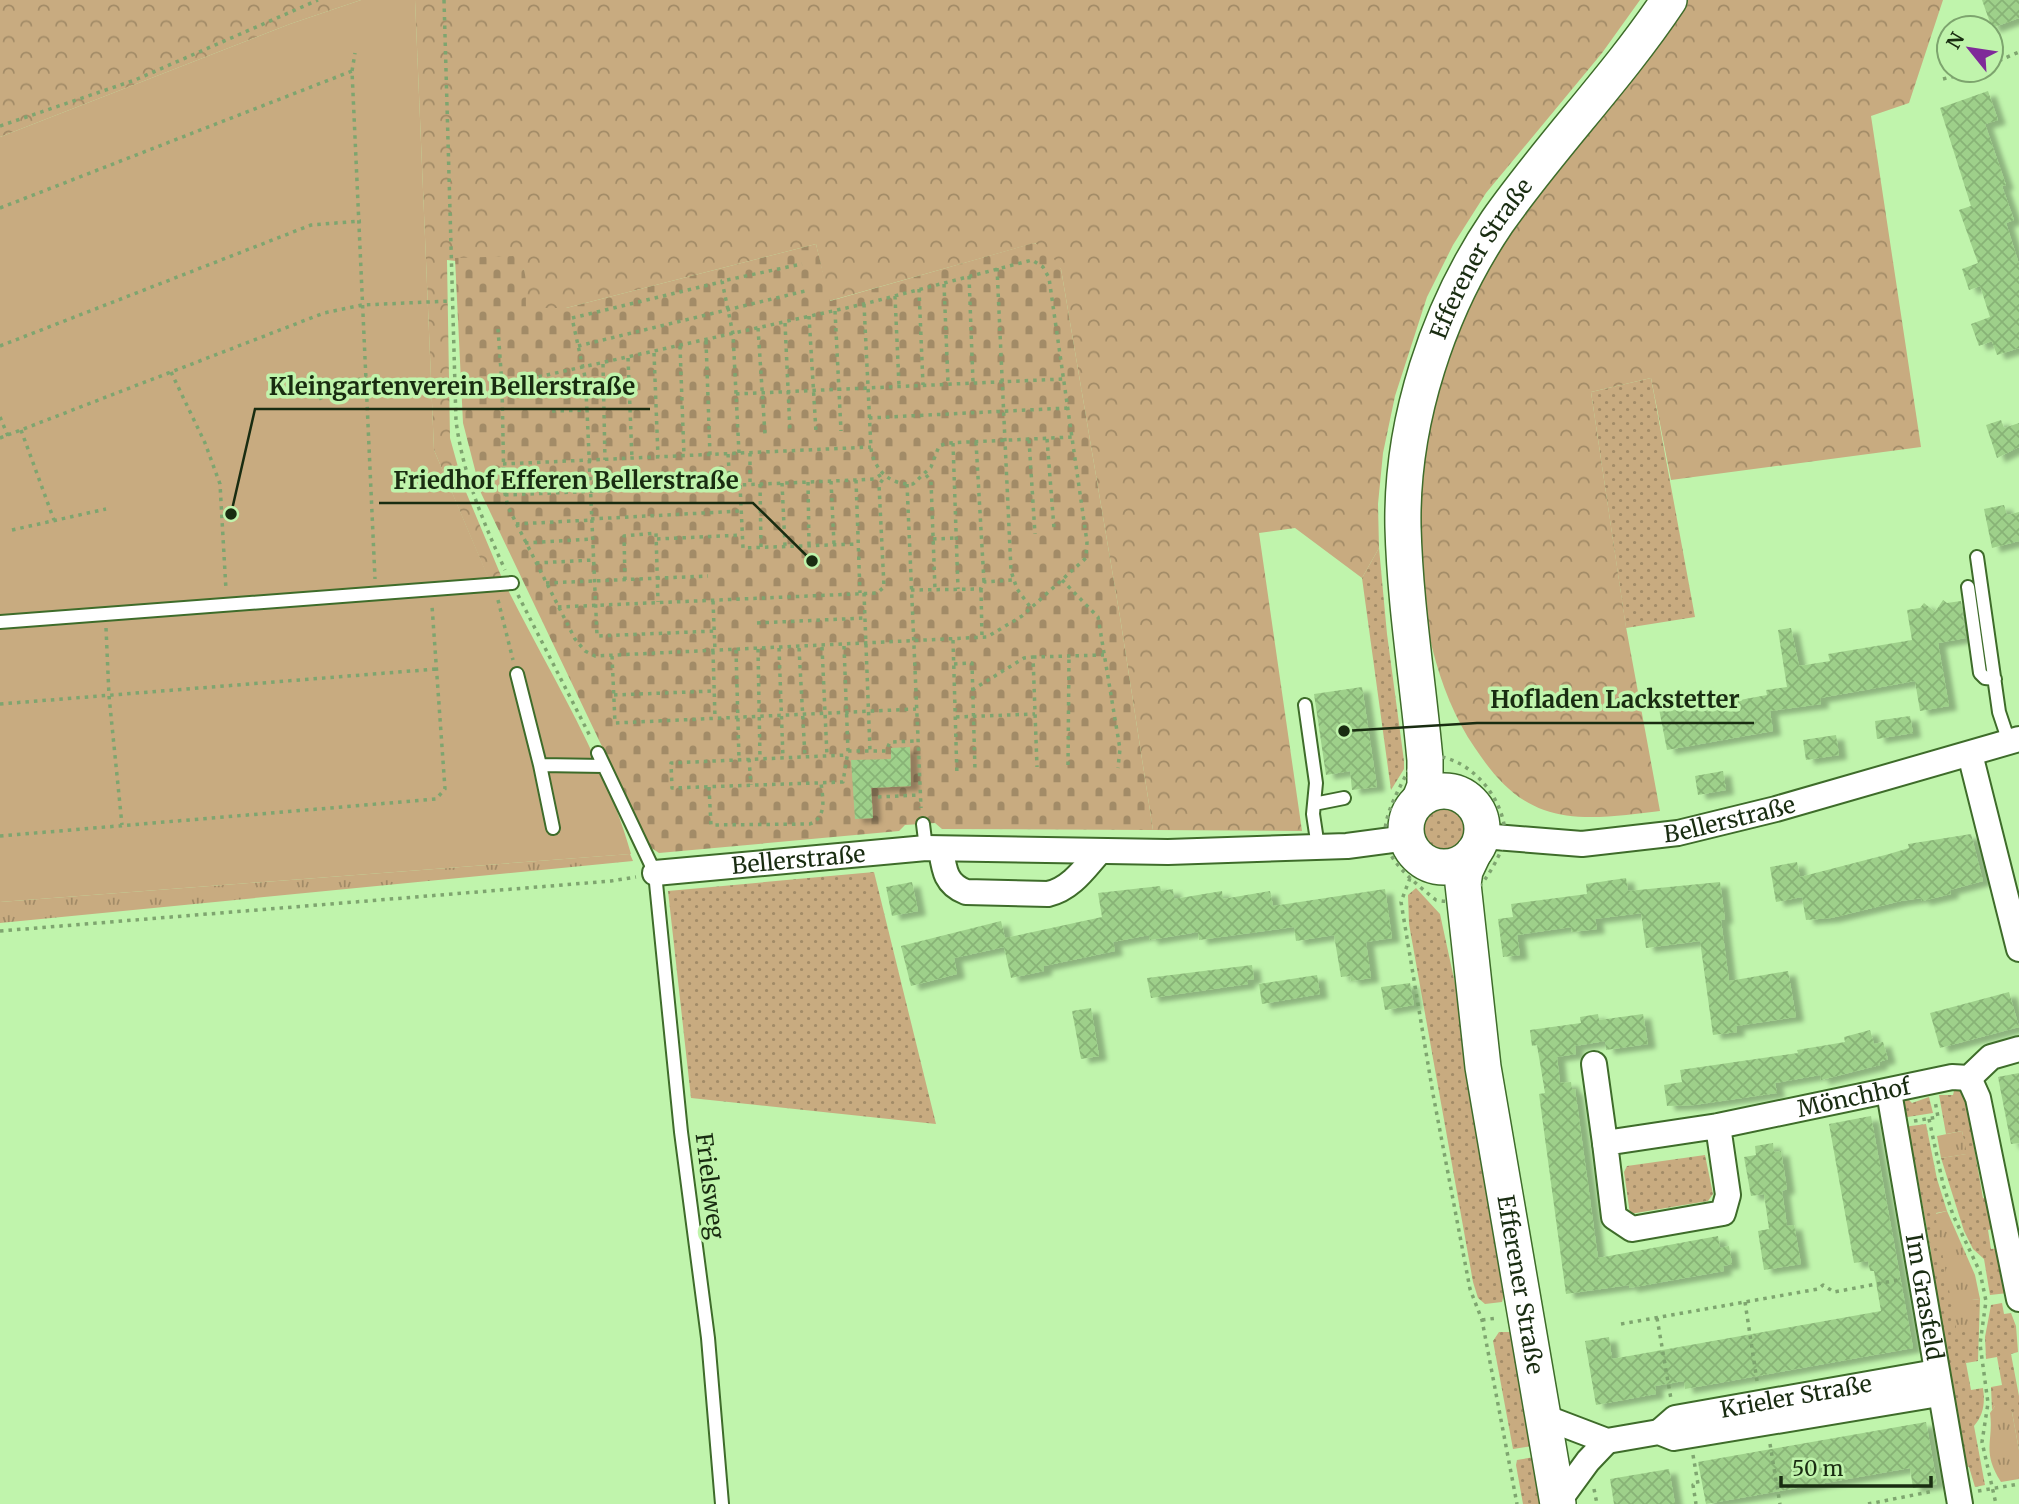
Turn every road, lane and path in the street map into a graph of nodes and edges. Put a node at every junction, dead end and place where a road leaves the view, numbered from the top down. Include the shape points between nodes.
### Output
1 (318, 0) edge
2 (444, 0) edge
3 (1669, 0) edge
4 (355, 53) dead end
5 (352, 71) junction
6 (0, 126) edge
7 (0, 208) edge
8 (361, 221) junction
9 (802, 264) dead end
10 (997, 268) junction
11 (969, 276) junction
12 (722, 281) junction
13 (944, 283) junction
14 (919, 289) junction
15 (809, 290) dead end
16 (894, 296) junction
17 (451, 301) junction
18 (863, 304) junction
19 (362, 305) junction
20 (728, 310) junction
21 (835, 310) junction
22 (809, 316) junction
23 (785, 322) junction
24 (758, 328) junction
25 (498, 329) dead end
26 (733, 334) junction
27 (706, 340) junction
28 (0, 346) edge
29 (578, 346) junction
30 (680, 346) junction
31 (654, 353) junction
32 (628, 358) junction
33 (603, 364) junction
34 (583, 368) junction
35 (171, 372) junction
36 (366, 376) junction
37 (1063, 379) junction
38 (1001, 380) junction
39 (973, 382) junction
40 (948, 383) junction
41 (923, 384) junction
42 (502, 385) junction
43 (899, 386) junction
44 (868, 387) junction
45 (839, 389) junction
46 (814, 390) junction
47 (788, 392) junction
48 (762, 393) junction
49 (736, 394) junction
50 (318, 399) dead end
51 (1068, 408) junction
52 (587, 410) junction
53 (552, 411) dead end
54 (1002, 411) junction
55 (0, 417) edge
56 (869, 418) junction
57 (21, 430) junction
58 (841, 431) dead end
59 (790, 432) dead end
60 (816, 432) dead end
61 (765, 434) dead end
62 (8, 436) junction
63 (1072, 437) junction
64 (0, 438) edge
65 (1048, 439) junction
66 (1029, 440) junction
67 (1004, 441) junction
68 (976, 442) junction
69 (953, 443) junction
70 (870, 447) junction
71 (739, 453) junction
72 (750, 453) junction
73 (728, 454) junction
74 (710, 455) junction
75 (684, 456) junction
76 (658, 457) junction
77 (632, 459) junction
78 (605, 460) junction
79 (589, 461) junction
80 (502, 464) junction
81 (883, 475) junction
82 (926, 475) junction
83 (856, 480) junction
84 (831, 481) junction
85 (808, 482) junction
86 (782, 483) junction
87 (760, 484) junction
88 (907, 484) junction
89 (740, 485) junction
90 (750, 485) junction
91 (730, 486) junction
92 (590, 492) junction
93 (505, 495) junction
94 (106, 509) dead end
95 (741, 511) junction
96 (591, 519) junction
97 (54, 521) junction
98 (515, 524) junction
99 (1054, 528) dead end
100 (12, 530) dead end
101 (1035, 534) dead end
102 (742, 535) junction
103 (933, 538) junction
104 (956, 538) junction
105 (592, 539) junction
106 (657, 539) junction
107 (525, 543) junction
108 (834, 544) junction
109 (859, 544) junction
110 (809, 545) junction
111 (785, 546) junction
112 (761, 547) junction
113 (1976, 557) dead end
114 (594, 561) junction
115 (535, 563) junction
116 (708, 576) dead end
117 (658, 578) junction
118 (625, 580) junction
119 (1013, 580) junction
120 (1062, 580) junction
121 (595, 581) junction
122 (984, 582) junction
123 (512, 583) junction
124 (546, 583) junction
125 (494, 584) junction
126 (1968, 587) dead end
127 (958, 589) junction
128 (981, 589) junction
129 (431, 590) junction
130 (911, 590) junction
131 (935, 590) junction
132 (376, 592) junction
133 (862, 593) junction
134 (713, 600) junction
135 (659, 602) junction
136 (596, 605) junction
137 (227, 606) junction
138 (558, 607) junction
139 (1031, 608) junction
140 (106, 615) junction
141 (864, 618) junction
142 (0, 622) edge
143 (757, 623) dead end
144 (715, 631) junction
145 (982, 638) junction
146 (953, 640) junction
147 (913, 642) junction
148 (866, 644) junction
149 (844, 645) junction
150 (822, 646) junction
151 (799, 647) junction
152 (779, 648) junction
153 (758, 649) junction
154 (736, 650) junction
155 (714, 651) junction
156 (1104, 655) junction
157 (612, 656) junction
158 (1069, 656) junction
159 (1033, 657) junction
160 (954, 664) junction
161 (436, 669) junction
162 (517, 674) joint
163 (1994, 679) junction
164 (972, 690) junction
165 (714, 691) junction
166 (614, 695) junction
167 (109, 696) junction
168 (0, 704) edge
169 (1305, 705) dead end
170 (916, 709) junction
171 (868, 712) junction
172 (825, 713) junction
173 (847, 713) junction
174 (803, 714) junction
175 (1035, 714) junction
176 (781, 715) junction
177 (760, 716) junction
178 (974, 716) junction
179 (738, 717) junction
180 (715, 718) junction
181 (956, 718) junction
182 (2014, 740) edge
183 (917, 741) junction
184 (870, 751) junction
185 (598, 753) joint
186 (847, 753) junction
187 (1970, 754) junction
188 (827, 756) junction
189 (804, 757) junction
190 (783, 758) junction
191 (749, 759) junction
192 (760, 759) junction
193 (1433, 759) junction
194 (739, 760) junction
195 (540, 765) junction
196 (1068, 765) dead end
197 (604, 766) junction
198 (1037, 767) dead end
199 (1118, 768) dead end
200 (975, 771) dead end
201 (957, 776) dead end
202 (821, 783) junction
203 (751, 785) junction
204 (709, 787) junction
205 (1455, 792) junction
206 (919, 795) junction
207 (878, 797) dead end
208 (1344, 799) dead end
209 (1420, 799) junction
210 (1314, 804) junction
211 (122, 825) junction
212 (553, 828) dead end
213 (0, 836) edge
214 (930, 840) junction
215 (1487, 842) junction
216 (1318, 847) junction
217 (1100, 851) junction
218 (1407, 855) junction
219 (655, 873) junction
220 (1455, 900) junction
221 (0, 930) edge
222 (2017, 941) edge
223 (2019, 1049) edge
224 (1594, 1064) dead end
225 (1976, 1071) junction
226 (1933, 1081) junction
227 (1889, 1092) junction
228 (1929, 1119) junction
229 (1894, 1124) junction
230 (1718, 1126) junction
231 (1605, 1143) junction
232 (2017, 1273) edge
233 (1923, 1276) junction
234 (2019, 1298) edge
235 (1745, 1302) junction
236 (1657, 1318) junction
237 (1622, 1324) dead end
238 (1938, 1383) junction
239 (1754, 1415) junction
240 (1544, 1417) junction
241 (1667, 1425) junction
242 (1607, 1441) junction
243 (1692, 1452) dead end
244 (2019, 1484) edge
245 (1992, 1488) junction
246 (1958, 1495) edge
247 (1558, 1503) edge
248 (722, 1504) edge
249 (1517, 1504) edge
250 (1696, 1504) edge
251 (1780, 1504) edge
252 (1868, 1504) edge
253 (1996, 1504) edge

1 - 6 path via 135,80
2 - 17 path
3 - 193 street, Efferener Straße via 1628,60 1515,198 1461,286 1431,356 1414,420 1403,524
4 - 5 path
5 - 7 path
5 - 8 path
8 - 19 path
8 - 28 path via 311,225
9 - 12 path
10 - 11 path
10 - 37 path via 1032,260 1047,272
10 - 38 path
11 - 13 path
11 - 39 path
12 - 20 path
12 - 29 path via 572,318
13 - 14 path
13 - 40 path
14 - 16 path
14 - 41 path
15 - 20 path
16 - 18 path
16 - 43 path
17 - 19 path
17 - 123 path via 460,456 474,500
18 - 21 path
18 - 44 path
19 - 35 path via 324,313
19 - 36 path
20 - 26 path
20 - 29 path
21 - 22 path
21 - 45 path
22 - 23 path
22 - 46 path
23 - 24 path
23 - 47 path
24 - 26 path
24 - 48 path
25 - 42 path
26 - 27 path
26 - 49 path
27 - 30 path
27 - 74 path
29 - 34 path
30 - 31 path
30 - 75 path
31 - 32 path
31 - 76 path
32 - 33 path
32 - 77 path
33 - 34 path
33 - 78 path
34 - 42 path
34 - 52 path
35 - 57 path
35 - 137 path via 220,484
36 - 50 path
36 - 132 path
37 - 38 path
37 - 51 path
38 - 39 path
38 - 54 path
39 - 40 path
40 - 41 path
41 - 43 path
42 - 80 path
43 - 44 path
44 - 45 path
44 - 56 path
45 - 46 path
45 - 58 path
46 - 47 path
46 - 60 path
47 - 48 path
47 - 59 path
48 - 49 path
48 - 61 path
49 - 71 path
51 - 54 path
51 - 63 path
52 - 53 path
52 - 79 path
54 - 56 path
54 - 67 path
55 - 62 path
56 - 70 path
57 - 62 path
57 - 97 path
62 - 64 path
63 - 65 path
63 - 120 path via 1087,554
65 - 66 path
65 - 99 path
66 - 67 path
66 - 101 path
67 - 68 path
67 - 119 path
68 - 69 path
68 - 122 path
69 - 82 path via 939,446
69 - 104 path
70 - 72 path
70 - 81 path
71 - 72 path
71 - 73 path
72 - 90 path
73 - 74 path
73 - 91 path
74 - 75 path
75 - 76 path
76 - 77 path
77 - 78 path
78 - 79 path
79 - 80 path
79 - 92 path
80 - 93 path
81 - 83 path
81 - 88 path
81 - 133 path via 884,587 877,593
82 - 88 path
82 - 103 path via 931,481
83 - 84 path
83 - 109 path
84 - 85 path
84 - 108 path
85 - 86 path
85 - 110 path
86 - 87 path
86 - 111 path
87 - 90 path
87 - 112 path
88 - 130 path
89 - 90 path
89 - 91 path
89 - 95 path
91 - 92 path
92 - 93 path
92 - 96 path
93 - 98 path
94 - 97 path
95 - 96 path
95 - 102 path
96 - 98 path
96 - 105 path
97 - 100 path
98 - 107 path
102 - 106 path
102 - 112 path via 743,548
103 - 104 path
103 - 131 path
104 - 127 path
105 - 107 path
105 - 114 path
106 - 117 path
106 - 118 path via 656,533 624,536
107 - 115 path
108 - 109 path
108 - 110 path
109 - 133 path
110 - 111 path
111 - 112 path
113 - 163 lane
114 - 115 path
114 - 121 path
115 - 124 path
116 - 117 path
117 - 118 path
117 - 135 path
118 - 121 path
119 - 122 path
119 - 139 path
120 - 139 path
120 - 156 path via 1098,617
121 - 124 path
121 - 136 path
122 - 128 path
123 - 125 lane
123 - 185 path
124 - 138 path
125 - 129 lane
125 - 162 path
126 - 163 lane via 1980,673
127 - 128 path
127 - 131 path
128 - 145 path
129 - 132 lane
129 - 161 path
130 - 131 path
130 - 147 path
132 - 137 lane
133 - 134 path
133 - 141 path
134 - 135 path
134 - 144 path
135 - 136 path
136 - 138 path
136 - 144 path via 597,636
137 - 140 lane
138 - 157 path via 585,652
139 - 145 path via 1004,629
140 - 142 lane
140 - 167 path
141 - 143 path
141 - 148 path
144 - 155 path
145 - 146 path
146 - 147 path
146 - 160 path
147 - 148 path
147 - 170 path
148 - 149 path
148 - 171 path
149 - 150 path
149 - 173 path
150 - 151 path
150 - 172 path
151 - 152 path
151 - 174 path
152 - 153 path
152 - 176 path
153 - 154 path
153 - 177 path
154 - 155 path
154 - 179 path
155 - 157 path
155 - 165 path
156 - 158 path
156 - 199 path via 1120,750
157 - 166 path
158 - 159 path
158 - 196 path
159 - 164 path
159 - 175 path
160 - 164 path via 972,663
160 - 181 path
161 - 167 path
161 - 211 path via 445,789 436,799
162 - 195 lane
163 - 182 lane via 1999,712
164 - 178 path
165 - 166 path
165 - 180 path
166 - 180 path via 615,723
167 - 168 path
167 - 211 path
169 - 210 lane via 1317,783
170 - 171 path
170 - 183 path
171 - 173 path
171 - 184 path
172 - 173 path
172 - 174 path
172 - 188 path
173 - 186 path
174 - 176 path
174 - 189 path
175 - 178 path
175 - 198 path
176 - 177 path
176 - 190 path
177 - 179 path
177 - 192 path
178 - 181 path
178 - 200 path
179 - 180 path
179 - 194 path
181 - 201 path
182 - 187 street, Bellerstraße
183 - 184 path via 890,742 886,751
183 - 206 path
184 - 186 path
185 - 197 lane, Frielsweg
186 - 188 path
186 - 202 path via 843,782
187 - 215 street, Bellerstraße via 1678,833 1582,844
187 - 222 street
188 - 189 path
189 - 190 path
190 - 192 path
191 - 192 path
191 - 194 path
191 - 203 path
193 - 205 street, Efferener Straße
193 - 209 street, Efferener Straße
193 - 215 path via 1463,763 1500,807
193 - 218 path via 1410,766 1384,820
194 - 204 path via 671,763 672,788
195 - 197 lane
195 - 212 lane
197 - 219 lane, Frielsweg
202 - 203 path
202 - 204 path via 823,808 810,824 712,825
203 - 204 path
205 - 209 street via 1443,790
205 - 215 street via 1479,814
206 - 207 path
206 - 214 path
208 - 210 lane
209 - 218 street via 1408,817
210 - 216 lane
211 - 213 path
214 - 217 street, Bellerstraße
214 - 217 street via 947,879 966,892 1060,891
214 - 219 street, Bellerstraße
215 - 218 street via 1467,860 1447,867
215 - 220 street, Efferener Straße via 1465,871
215 - 220 path via 1488,876 1477,891
216 - 217 street, Bellerstraße
216 - 218 street, Bellerstraße
218 - 218 path via 1391,857
218 - 220 street, Efferener Straße
218 - 220 path via 1436,900
218 - 249 path via 1401,902 1433,1094 1469,1289 1482,1320
219 - 221 path via 611,881
219 - 248 lane, Frielsweg via 708,1338
220 - 240 street, Efferener Straße via 1477,991 1483,1067
223 - 225 street, Mönchhof via 1991,1057
224 - 231 street
225 - 226 street, Mönchhof
225 - 232 street
226 - 227 street, Mönchhof
226 - 228 path via 1938,1117
227 - 229 street, Im Grasfeld
227 - 230 street, Mönchhof via 1870,1092
228 - 229 path
228 - 245 path via 1943,1184 1980,1272 1986,1301 1980,1344 1988,1403 1982,1441
229 - 233 street, Im Grasfeld
230 - 231 street, Mönchhof
230 - 231 street via 1728,1195 1723,1213 1632,1229 1614,1217
232 - 234 street
233 - 235 path via 1834,1292 1823,1285
233 - 238 street, Im Grasfeld
235 - 236 path
235 - 239 path via 1759,1389 1749,1390
236 - 237 path
236 - 241 path
238 - 239 street, Krieler Straße
238 - 246 street, Im Grasfeld
239 - 241 street, Krieler Straße via 1674,1438
239 - 251 path via 1759,1440 1769,1438
240 - 242 street
240 - 247 street, Efferener Straße
241 - 242 street, Krieler Straße
242 - 247 street
243 - 250 path via 1698,1484 1693,1485
244 - 245 path
245 - 246 path
245 - 253 path
246 - 252 path

